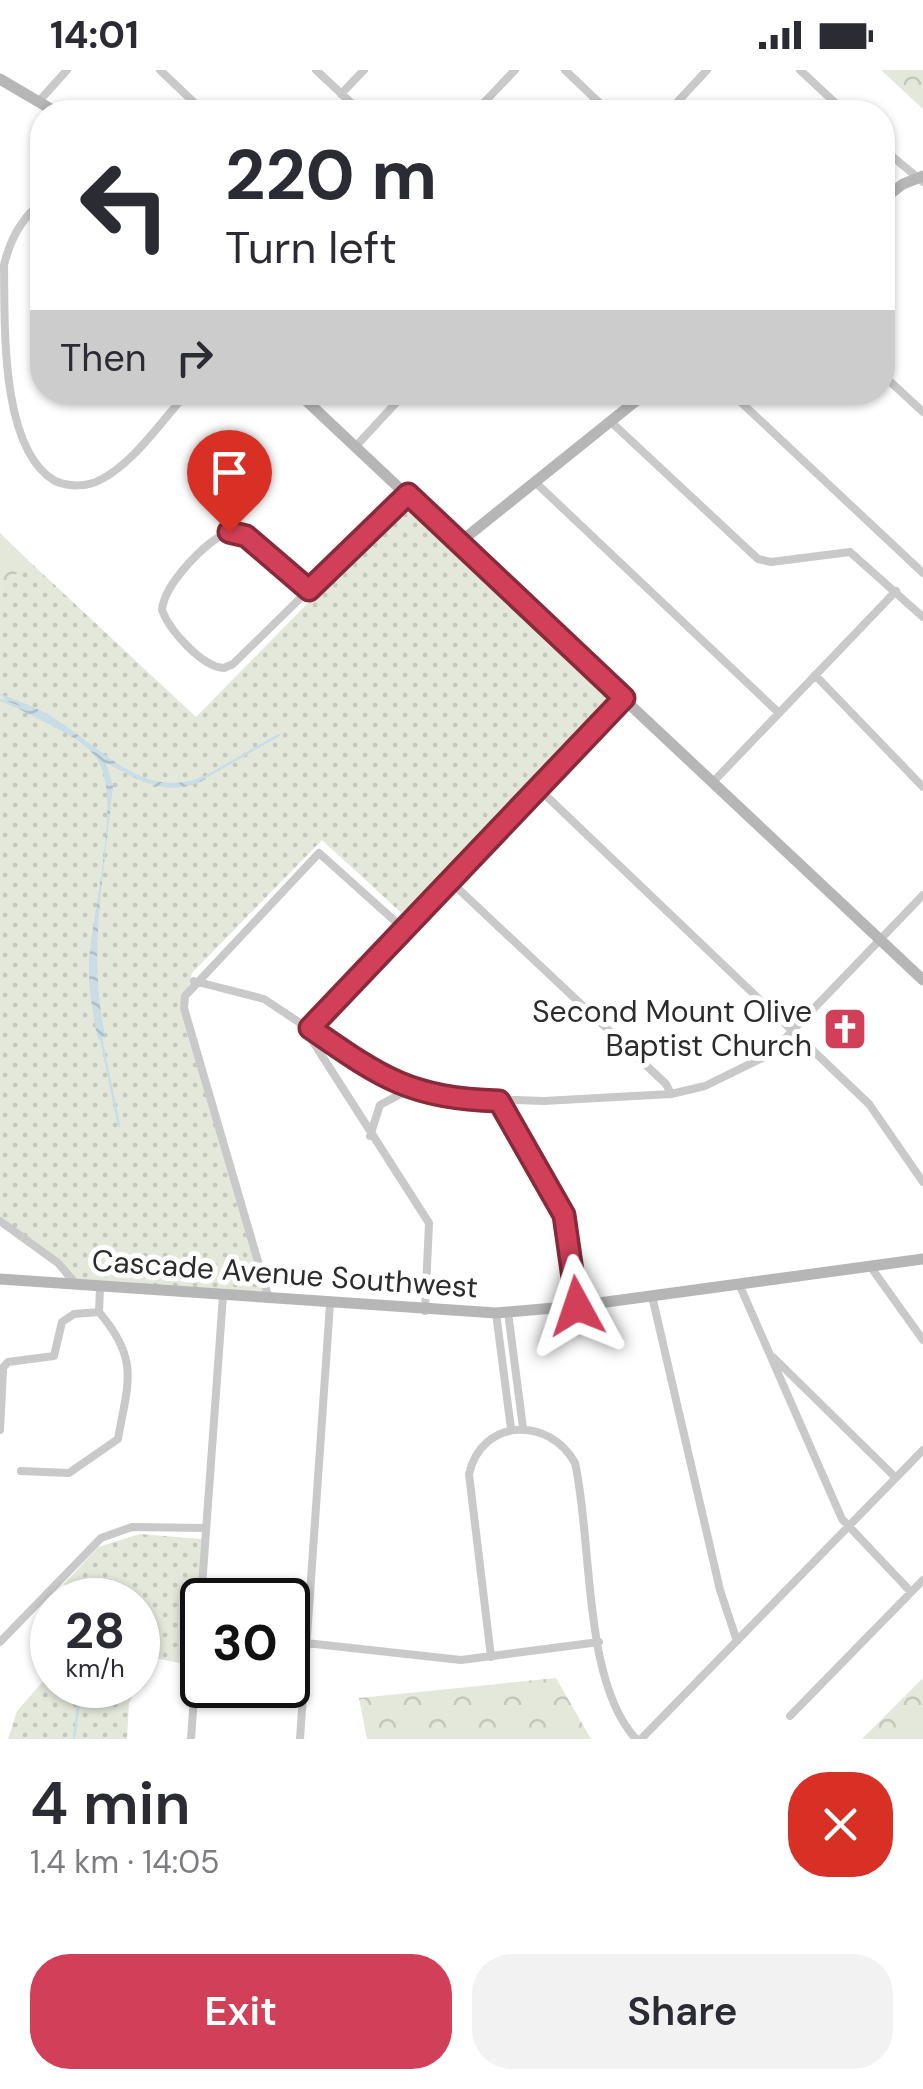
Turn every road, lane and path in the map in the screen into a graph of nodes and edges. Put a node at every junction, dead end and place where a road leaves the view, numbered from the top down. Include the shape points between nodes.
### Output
1 (67, 70) edge
2 (160, 70) edge
3 (316, 70) edge
4 (364, 70) edge
5 (515, 70) edge
6 (565, 70) edge
7 (707, 70) edge
8 (800, 70) edge
9 (0, 79) edge
10 (342, 94) junction
11 (40, 100) joint
12 (191, 100) edge
13 (348, 100) edge
14 (486, 100) edge
15 (596, 100) edge
16 (679, 100) edge
17 (832, 100) edge
18 (895, 158) edge
19 (921, 178) edge
20 (895, 193) edge
21 (30, 212) edge
22 (895, 386) edge
23 (175, 405) edge
24 (311, 405) edge
25 (394, 405) edge
26 (631, 405) edge
27 (744, 405) edge
28 (923, 412) edge
29 (611, 422) junction
30 (357, 446) junction
31 (534, 482) junction
32 (408, 494) junction
33 (459, 543) junction
34 (923, 573) edge
35 (309, 590) junction
36 (896, 591) junction
37 (923, 617) edge
38 (815, 675) junction
39 (624, 698) junction
40 (778, 713) junction
41 (712, 782) junction
42 (923, 788) edge
43 (538, 789) junction
44 (451, 882) junction
45 (923, 895) edge
46 (406, 931) junction
47 (881, 940) junction
48 (923, 980) edge
49 (194, 982) junction
50 (300, 1020) junction
51 (310, 1028) junction
52 (794, 1032) junction
53 (410, 1090) junction
54 (671, 1094) junction
55 (499, 1101) junction
56 (370, 1136) junction
57 (923, 1182) edge
58 (0, 1221) edge
59 (923, 1259) edge
60 (870, 1266) junction
61 (0, 1279) edge
62 (739, 1284) junction
63 (77, 1285) junction
64 (100, 1287) junction
65 (224, 1296) junction
66 (652, 1296) junction
67 (269, 1300) junction
68 (330, 1304) junction
69 (577, 1306) junction
70 (424, 1311) junction
71 (99, 1312) junction
72 (502, 1312) junction
73 (923, 1340) edge
74 (769, 1353) junction
75 (1, 1371) edge
76 (523, 1428) junction
77 (0, 1430) edge
78 (510, 1430) junction
79 (923, 1450) edge
80 (21, 1471) dead end
81 (896, 1478) junction
82 (206, 1528) junction
83 (847, 1528) junction
84 (923, 1580) edge
85 (310, 1586) edge
86 (911, 1592) junction
87 (737, 1641) junction
88 (0, 1642) edge
89 (600, 1642) junction
90 (310, 1644) edge
91 (491, 1657) junction
92 (302, 1708) edge
93 (790, 1716) dead end
94 (191, 1739) edge
95 (300, 1739) edge
96 (638, 1739) edge

1 - 11 street
2 - 12 street
3 - 10 street
4 - 10 street
5 - 14 street
6 - 15 street
7 - 16 street
8 - 17 street
9 - 11 street
10 - 13 street
18 - 19 street
19 - 20 street
21 - 23 street via 4,265 7,404 29,458 64,484 103,479
22 - 28 street
24 - 30 street
25 - 30 street
26 - 29 street
27 - 34 street
29 - 31 street
29 - 36 street via 758,560 850,552
30 - 32 street
31 - 33 street
31 - 40 street
32 - 33 street
32 - 35 street
33 - 39 street
35 - 35 street via 224,668 208,664 162,610 168,590 229,532 246,536
36 - 37 street
36 - 38 street
38 - 40 street
38 - 42 street
39 - 41 street
39 - 43 street
40 - 41 street
41 - 47 street
43 - 44 street
43 - 52 street
44 - 46 street
44 - 54 street
45 - 47 street
46 - 49 street via 319,853
46 - 51 street
47 - 48 street
47 - 52 street
49 - 50 street via 264,999
49 - 67 street via 184,1008
50 - 51 street
50 - 56 street
51 - 53 street
52 - 54 street via 742,1071
52 - 57 street via 870,1104
53 - 55 street via 450,1100
53 - 56 street via 380,1105
54 - 55 street
55 - 69 street via 564,1215
56 - 70 street via 429,1223
58 - 63 street
59 - 60 street, Cascade Avenue Southwest
60 - 62 street, Cascade Avenue Southwest
60 - 73 street
61 - 63 street, Cascade Avenue Southwest
62 - 66 street, Cascade Avenue Southwest
62 - 74 street
63 - 64 street, Cascade Avenue Southwest
64 - 65 street, Cascade Avenue Southwest
64 - 71 street
65 - 67 street, Cascade Avenue Southwest
65 - 82 street
66 - 69 street, Cascade Avenue Southwest
66 - 87 street
67 - 68 street, Cascade Avenue Southwest
68 - 70 street, Cascade Avenue Southwest
68 - 85 street
69 - 72 street, Cascade Avenue Southwest
70 - 72 street, Cascade Avenue Southwest
71 - 75 street via 62,1322 54,1356 8,1362
71 - 80 street via 130,1368 118,1439 68,1473
72 - 76 street
72 - 78 street
74 - 81 street
74 - 83 street
75 - 77 street
76 - 78 street
76 - 89 street via 555,1437 575,1463
78 - 91 street via 478,1452 469,1474
79 - 81 street
81 - 83 street
82 - 88 street via 132,1527 101,1538
82 - 94 street
83 - 86 street
83 - 87 street
84 - 86 street
86 - 93 street
87 - 96 street
89 - 91 street
89 - 96 street via 610,1702
90 - 91 street via 431,1659
92 - 95 street

